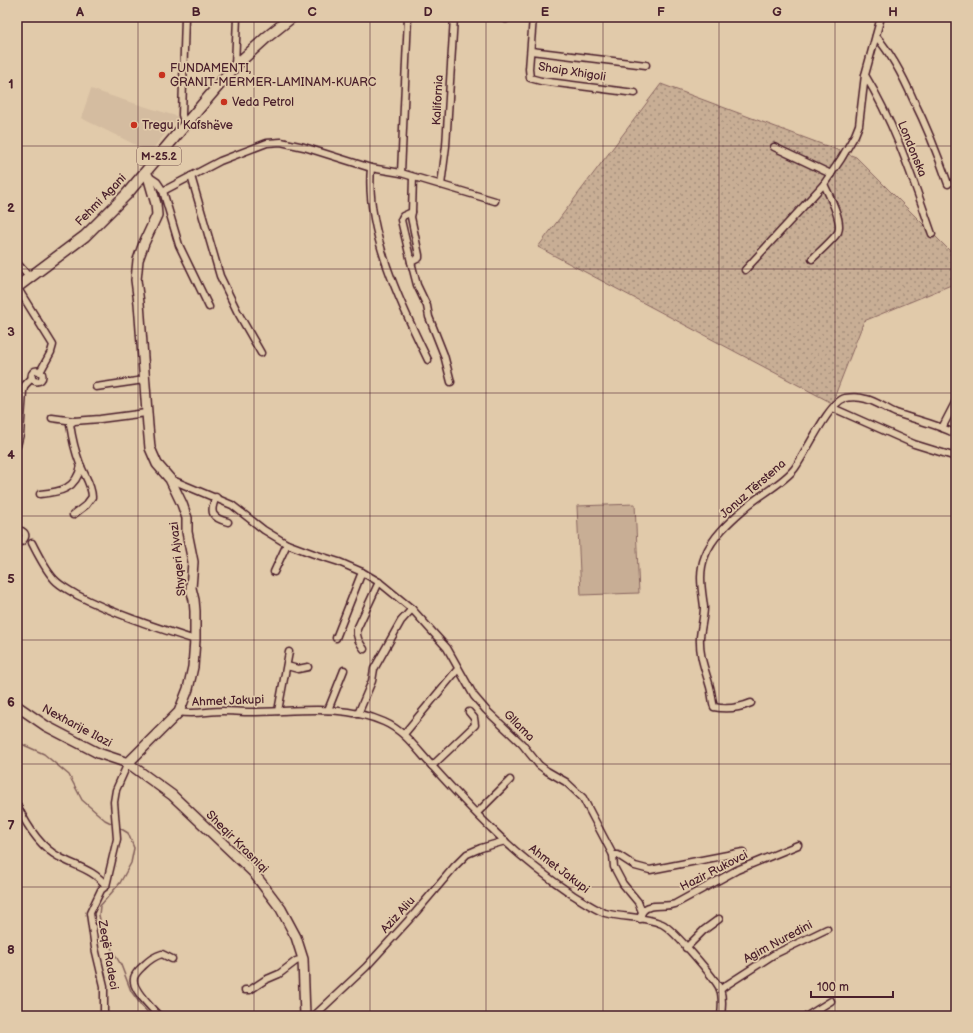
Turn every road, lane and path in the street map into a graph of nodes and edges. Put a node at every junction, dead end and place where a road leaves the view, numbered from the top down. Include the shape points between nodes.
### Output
1 (185, 17) edge
2 (237, 17) edge
3 (292, 17) edge
4 (408, 17) edge
5 (454, 17) edge
6 (532, 17) edge
7 (881, 17) edge
8 (876, 36) junction
9 (531, 51) junction
10 (646, 65) dead end
11 (236, 66) junction
12 (865, 75) junction
13 (635, 93) dead end
14 (184, 125) junction
15 (774, 147) dead end
16 (371, 168) junction
17 (401, 173) junction
18 (146, 174) junction
19 (831, 174) junction
20 (191, 176) junction
21 (413, 177) junction
22 (824, 184) junction
23 (948, 184) dead end
24 (441, 185) junction
25 (163, 191) junction
26 (494, 201) dead end
27 (412, 212) junction
28 (932, 234) dead end
29 (812, 259) dead end
30 (411, 262) junction
31 (17, 263) edge
32 (745, 270) dead end
33 (30, 278) junction
34 (17, 287) edge
35 (209, 307) dead end
36 (261, 353) dead end
37 (428, 360) dead end
38 (144, 380) junction
39 (451, 382) dead end
40 (96, 387) dead end
41 (956, 401) edge
42 (833, 408) junction
43 (146, 413) junction
44 (52, 418) dead end
45 (74, 420) junction
46 (942, 428) junction
47 (956, 434) edge
48 (17, 446) edge
49 (956, 457) edge
50 (81, 466) junction
51 (170, 479) junction
52 (40, 494) dead end
53 (216, 498) junction
54 (73, 516) dead end
55 (228, 522) dead end
56 (17, 530) edge
57 (17, 541) edge
58 (32, 543) dead end
59 (287, 544) junction
60 (274, 572) dead end
61 (362, 572) junction
62 (379, 582) junction
63 (412, 609) junction
64 (336, 638) dead end
65 (195, 640) junction
66 (364, 649) dead end
67 (290, 652) dead end
68 (286, 666) junction
69 (308, 667) dead end
70 (458, 669) junction
71 (344, 670) dead end
72 (751, 703) dead end
73 (17, 706) edge
74 (328, 710) junction
75 (278, 711) junction
76 (179, 712) junction
77 (469, 712) dead end
78 (358, 714) junction
79 (404, 734) junction
80 (128, 763) junction
81 (432, 766) junction
82 (510, 780) dead end
83 (17, 805) edge
84 (477, 813) junction
85 (505, 841) junction
86 (798, 845) dead end
87 (743, 852) dead end
88 (613, 855) junction
89 (106, 886) junction
90 (641, 916) junction
91 (719, 919) dead end
92 (828, 929) dead end
93 (686, 948) junction
94 (172, 958) dead end
95 (303, 958) junction
96 (245, 990) dead end
97 (720, 990) junction
98 (831, 1001) dead end
99 (104, 1016) edge
100 (159, 1016) edge
101 (305, 1016) edge
102 (314, 1016) edge
103 (721, 1016) edge
104 (807, 1016) edge

1 - 14 street via 182,115
2 - 11 street
3 - 11 main road, Fehmi Agani / M-25.2
4 - 17 street
5 - 24 street, Kalifornia
6 - 9 street, Shaip Xhigoli
7 - 8 street
8 - 12 street
8 - 23 street via 898,66 924,121
9 - 10 street, Shaip Xhigoli
9 - 13 street, Shaip Xhigoli via 530,78
11 - 14 main road, Fehmi Agani / M-25.2
12 - 19 street via 855,135
12 - 28 street, Londonska via 883,107 906,161
14 - 18 main road, Fehmi Agani / M-25.2
15 - 19 street
16 - 17 street
16 - 20 street via 304,147 274,142 220,160
16 - 37 street via 372,205 382,250 395,289
17 - 21 street
18 - 25 street via 157,182
18 - 33 main road, Fehmi Agani / M-25.2 via 85,236
18 - 38 street, Shyqeri Ajvazi via 157,215 138,260 136,280
19 - 22 street
20 - 25 street
20 - 36 street via 220,276
21 - 24 street
21 - 27 street
22 - 29 street via 840,224 838,232
22 - 32 street
24 - 26 street
25 - 35 street via 179,245
27 - 30 street via 419,258
27 - 30 street via 403,216 401,220
30 - 39 street
31 - 33 street
33 - 34 main road, Fehmi Agani / M-25.2
34 - 48 street via 53,345 40,372 34,372 23,391
38 - 40 street
38 - 43 street, Shyqeri Ajvazi
41 - 46 street
42 - 46 street, Jonuz Tërstena via 840,400 864,398 883,408
42 - 49 street via 914,444
42 - 72 street, Jonuz Tërstena via 794,470 745,508 717,536 705,556 700,586 704,608 700,657 712,703 714,707 726,709 741,708
43 - 45 street
43 - 51 street, Shyqeri Ajvazi via 150,448 157,464
44 - 45 street
45 - 50 street via 70,424 72,440
46 - 47 street, Jonuz Tërstena
50 - 52 street via 74,483 66,489
50 - 54 street via 92,490 92,497
51 - 53 street, Gllama
51 - 65 street, Shyqeri Ajvazi via 186,518 193,562 191,588 195,605
53 - 55 street via 212,510 214,516
53 - 59 street, Gllama via 232,505
56 - 57 street via 26,536 21,542
58 - 65 street via 48,572 55,581 66,588 101,607
59 - 60 street
59 - 61 street, Gllama
61 - 62 street, Gllama
61 - 64 street
62 - 63 street, Gllama
62 - 66 street via 356,634
63 - 70 street, Gllama via 447,648
63 - 78 street via 401,621 374,669 372,681
65 - 76 street, Shyqeri Ajvazi via 193,667
67 - 68 street, Ahmet Jakupi
68 - 69 street via 298,669
68 - 75 street, Ahmet Jakupi
70 - 79 street
70 - 88 street, Gllama via 474,696 522,744 539,765 566,782 583,798
71 - 74 street
73 - 80 street, Nexharije Ilazi via 46,726 98,753
74 - 75 street, Ahmet Jakupi
74 - 78 street, Ahmet Jakupi
75 - 76 street, Ahmet Jakupi via 189,714
76 - 80 street, Shyqeri Ajvazi
77 - 81 street via 474,718 475,725
78 - 79 street, Ahmet Jakupi via 385,722
79 - 81 street, Ahmet Jakupi
80 - 89 street, Zeqë Radeci via 116,790 114,802 117,839
80 - 95 street, Sheqir Krasniqi via 172,795 253,872 281,908
81 - 84 street, Ahmet Jakupi
82 - 84 street
83 - 89 street via 46,848 90,872
84 - 85 street, Ahmet Jakupi
85 - 90 street, Ahmet Jakupi via 584,902 605,913
85 - 102 street, Aziz Aliu via 467,854 366,967
86 - 90 street, Hazir Rukovci via 737,870 675,904 649,907
87 - 88 street via 650,870 634,866
88 - 90 street, Gllama via 614,867 623,884 638,902
89 - 99 street, Zeqë Radeci via 101,890 90,913 104,986
90 - 93 street via 670,929
91 - 93 street
92 - 97 street, Agim Nuredini via 773,954
93 - 97 street via 707,970
94 - 100 street via 162,954 156,956 136,972 134,978 135,986
95 - 96 street via 279,974 250,990
95 - 101 street, Sheqir Krasniqi
97 - 103 street
98 - 104 street

